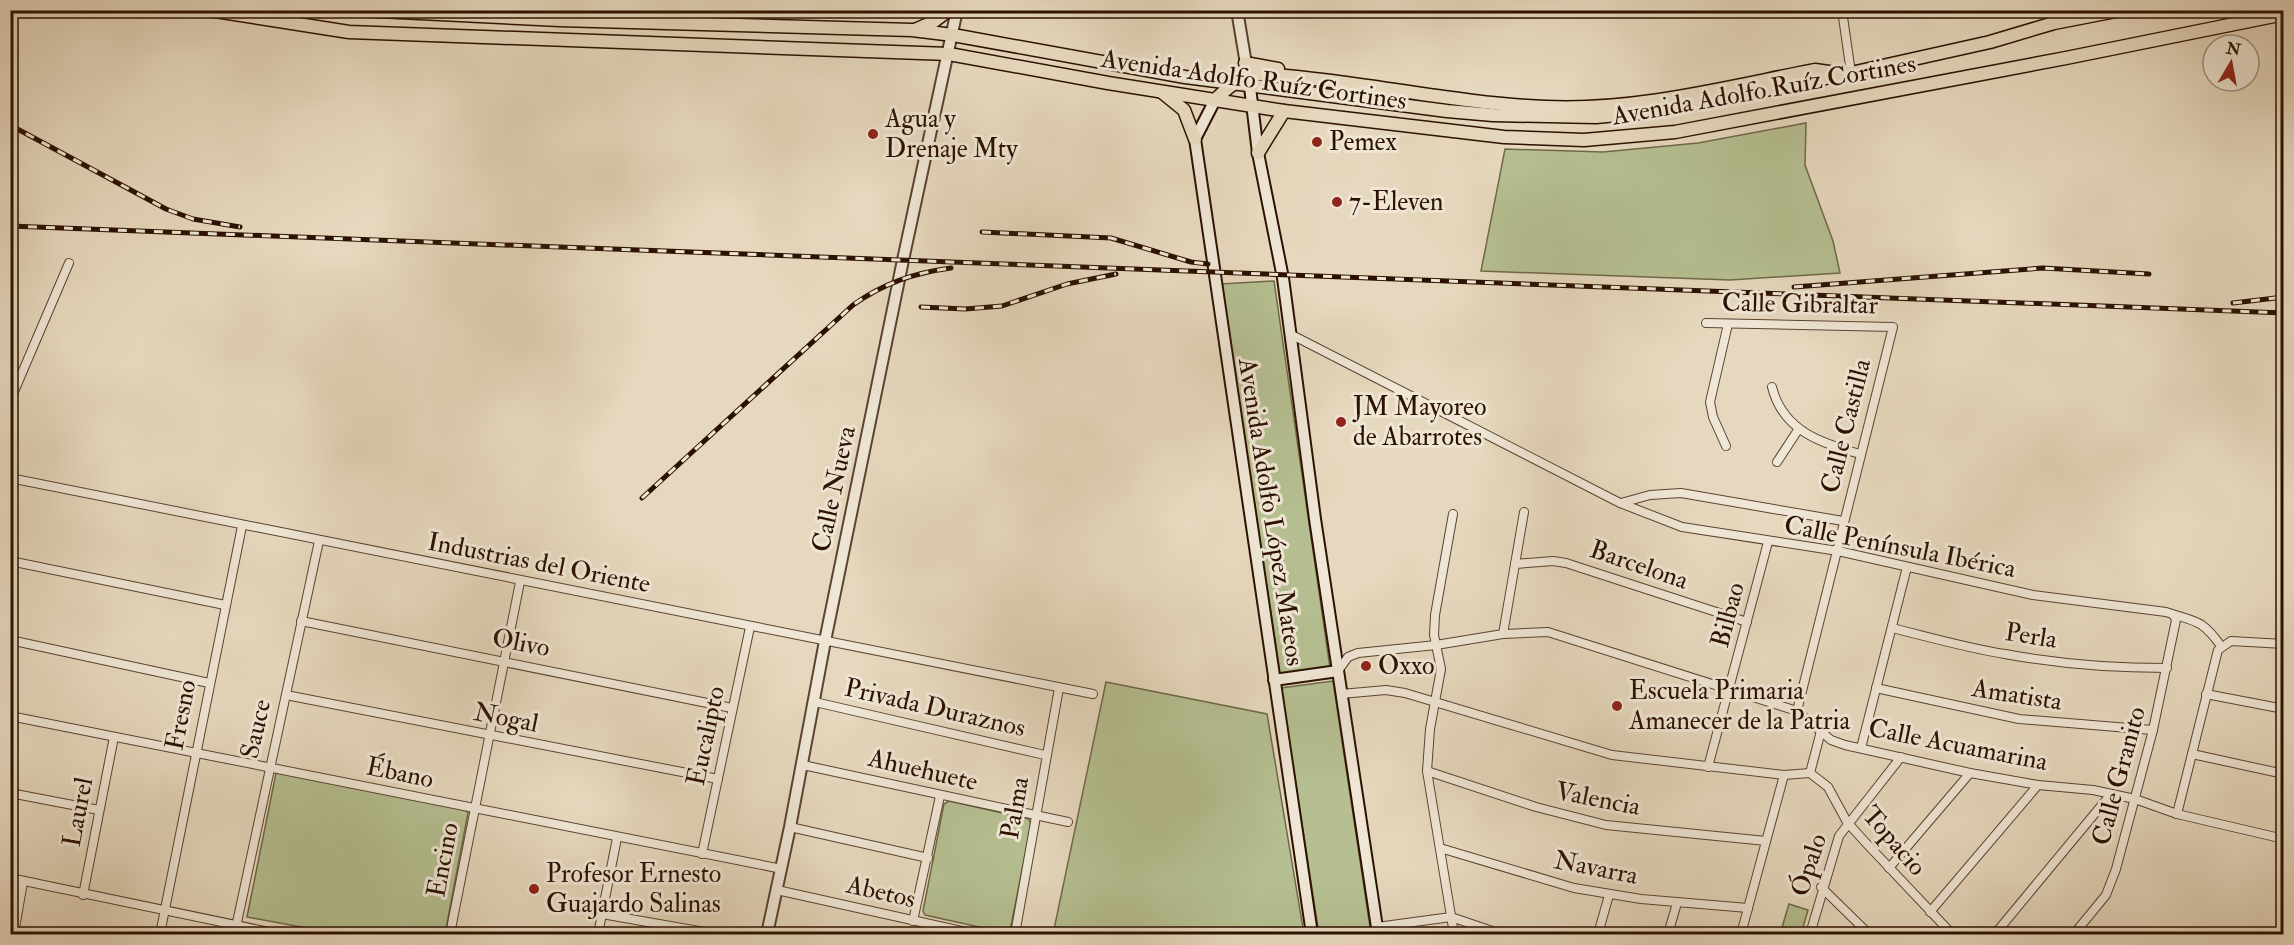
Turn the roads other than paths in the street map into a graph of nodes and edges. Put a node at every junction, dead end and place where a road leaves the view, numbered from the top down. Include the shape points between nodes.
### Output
1 (209, 10) edge
2 (359, 10) edge
3 (705, 10) edge
4 (949, 10) edge
5 (957, 10) edge
6 (1237, 10) edge
7 (1842, 10) edge
8 (2121, 10) edge
9 (2283, 14) edge
10 (2053, 17) edge
11 (703, 24) junction
12 (912, 30) junction
13 (953, 35) junction
14 (949, 54) junction
15 (1848, 74) junction
16 (1248, 75) junction
17 (1235, 83) junction
18 (1159, 91) junction
19 (1215, 100) junction
20 (1253, 106) junction
21 (1284, 111) junction
22 (1195, 139) junction
23 (1258, 153) junction
24 (69, 263) dead end
25 (1706, 323) dead end
26 (1728, 324) junction
27 (1893, 327) joint
28 (1290, 334) junction
29 (1772, 387) dead end
30 (10, 401) edge
31 (1798, 430) junction
32 (1726, 446) dead end
33 (1860, 454) junction
34 (1777, 462) dead end
35 (10, 478) edge
36 (1620, 503) junction
37 (1524, 512) dead end
38 (1453, 514) dead end
39 (1844, 521) junction
40 (242, 526) junction
41 (319, 540) junction
42 (1768, 542) junction
43 (1838, 551) junction
44 (10, 561) edge
45 (1515, 564) junction
46 (1907, 567) junction
47 (520, 582) junction
48 (225, 605) junction
49 (2174, 616) junction
50 (301, 621) junction
51 (1747, 622) junction
52 (750, 627) junction
53 (1892, 628) junction
54 (1503, 634) junction
55 (10, 640) edge
56 (825, 641) junction
57 (2283, 644) edge
58 (1437, 645) junction
59 (2219, 648) junction
60 (504, 661) junction
61 (2167, 668) junction
62 (1338, 671) junction
63 (1274, 680) junction
64 (209, 683) junction
65 (1059, 688) junction
66 (1876, 688) junction
67 (1729, 691) junction
68 (1094, 694) dead end
69 (1341, 694) junction
70 (2206, 694) junction
71 (286, 695) junction
72 (815, 702) junction
73 (1434, 702) junction
74 (732, 708) junction
75 (2283, 709) edge
76 (1797, 711) junction
77 (10, 716) edge
78 (2153, 730) junction
79 (1821, 731) junction
80 (489, 736) junction
81 (114, 737) junction
82 (1861, 748) junction
83 (195, 754) junction
84 (2192, 754) junction
85 (1045, 755) junction
86 (1901, 757) junction
87 (803, 765) junction
88 (268, 767) junction
89 (1708, 767) junction
90 (1427, 771) junction
91 (1810, 773) junction
92 (1970, 773) junction
93 (2283, 774) edge
94 (1784, 775) junction
95 (718, 779) junction
96 (2038, 785) junction
97 (10, 793) edge
98 (2111, 794) junction
99 (940, 796) junction
100 (2135, 800) junction
101 (99, 810) junction
102 (474, 810) junction
103 (2177, 814) junction
104 (1035, 816) junction
105 (1068, 822) dead end
106 (1847, 822) junction
107 (790, 827) junction
108 (617, 838) junction
109 (2283, 839) edge
110 (1766, 841) junction
111 (1440, 848) junction
112 (702, 854) junction
113 (928, 858) junction
114 (1889, 867) junction
115 (782, 869) junction
116 (10, 878) edge
117 (23, 882) junction
118 (1821, 887) junction
119 (777, 890) junction
120 (83, 895) junction
121 (1609, 895) junction
122 (1677, 903) junction
123 (1748, 908) junction
124 (1930, 912) junction
125 (164, 913) junction
126 (602, 914) junction
127 (1451, 917) junction
128 (913, 921) junction
129 (236, 927) junction
130 (1377, 931) edge
131 (14, 934) edge
132 (160, 934) edge
133 (279, 934) edge
134 (450, 934) edge
135 (598, 934) edge
136 (716, 934) edge
137 (766, 934) edge
138 (975, 934) edge
139 (1015, 934) edge
140 (1312, 934) edge
141 (1454, 934) edge
142 (1501, 934) edge
143 (1598, 934) edge
144 (1668, 934) edge
145 (1741, 934) edge
146 (1810, 934) edge
147 (1869, 934) edge
148 (1952, 934) edge
149 (1995, 934) edge
150 (2074, 934) edge

1 - 14 main road, Avenida Adolfo Ruíz Cortines via 349,32
2 - 11 main road, Avenida Adolfo Ruíz Cortines
3 - 11 street
4 - 12 main road
5 - 13 main road, Calle Nueva
6 - 16 main road, Avenida Adolfo López Mateos
7 - 15 street
8 - 10 main road, Avenida Adolfo Ruíz Cortines
9 - 21 main road, Avenida Adolfo Ruíz Cortines via 1869,96 1625,139 1504,137
10 - 15 main road, Avenida Adolfo Ruíz Cortines via 1990,42
11 - 12 main road, Avenida Adolfo Ruíz Cortines
12 - 13 main road, Avenida Adolfo Ruíz Cortines
13 - 14 main road, Calle Nueva
13 - 17 main road, Avenida Adolfo Ruíz Cortines via 1105,64
14 - 18 main road, Avenida Adolfo Ruíz Cortines
14 - 56 main road, Calle Nueva
15 - 16 main road, Avenida Adolfo Ruíz Cortines via 1815,70 1658,100 1547,107
15 - 16 main road, Avenida Adolfo Ruíz Cortines via 1659,111 1596,117 1493,115
16 - 17 main road, Avenida Adolfo Ruíz Cortines
16 - 20 main road, Avenida Adolfo López Mateos
17 - 19 main road
18 - 19 main road, Avenida Adolfo Ruíz Cortines
18 - 22 main road via 1184,110
19 - 20 main road, Avenida Adolfo Ruíz Cortines
19 - 22 main road
20 - 21 main road, Avenida Adolfo Ruíz Cortines
20 - 23 main road, Avenida Adolfo López Mateos
21 - 23 main road
22 - 63 main road, Avenida Adolfo López Mateos
23 - 28 main road, Avenida Adolfo López Mateos
24 - 30 street
25 - 26 street, Calle Gibraltar
26 - 27 street, Calle Gibraltar
26 - 32 street via 1710,402
27 - 33 street, Calle Castilla
28 - 36 street, Calle Península Ibérica
28 - 62 main road, Avenida Adolfo López Mateos
29 - 31 street via 1779,407
31 - 33 street via 1828,445
31 - 34 street
33 - 39 street, Calle Castilla
35 - 40 street, Industrias del Oriente
36 - 39 street, Calle Península Ibérica via 1681,492
36 - 42 street, Calle Península Ibérica via 1682,527
37 - 45 street
38 - 58 street via 1435,615
39 - 43 street, Calle Castilla
40 - 41 street, Industrias del Oriente
40 - 48 street, Fresno
41 - 47 street, Industrias del Oriente
41 - 50 street, Sauce
42 - 43 street, Calle Península Ibérica
42 - 51 street, Bilbao
43 - 46 street, Calle Península Ibérica
43 - 76 street, Calle Castilla
44 - 48 street
45 - 51 street, Barcelona via 1566,563
45 - 54 street
46 - 49 street, Calle Península Ibérica via 2033,595
46 - 53 street
47 - 52 street, Industrias del Oriente
47 - 60 street, Encino
48 - 64 street, Fresno
49 - 59 street, Calle Península Ibérica via 2199,621
49 - 61 street, Calle Granito
50 - 60 street, Olivo
50 - 71 street, Sauce
51 - 67 street, Bilbao
52 - 56 street, Industrias del Oriente
52 - 74 street, Eucalipto
53 - 61 street, Perla via 2034,659 2109,668
53 - 66 street
54 - 58 street, Calle Acuamarina
54 - 67 street, Calle Acuamarina via 1533,631 1563,635
55 - 64 street
56 - 65 street, Industrias del Oriente
56 - 72 main road, Calle Nueva
57 - 59 street via 2231,641
58 - 62 street, Calle Acuamarina via 1358,653 1348,657
58 - 73 street via 1441,669
59 - 70 street
60 - 74 street, Olivo
60 - 80 street, Encino
61 - 78 street, Calle Granito
62 - 63 main road
62 - 69 main road, Avenida Adolfo López Mateos
63 - 140 main road, Avenida Adolfo López Mateos
64 - 83 street, Fresno
65 - 68 street, Industrias del Oriente
65 - 85 street, Palma
66 - 78 street, Amatista via 2019,719
66 - 82 street
67 - 76 street, Calle Acuamarina
67 - 89 street, Bilbao
69 - 73 street via 1386,690
69 - 130 main road, Avenida Adolfo López Mateos
70 - 75 street
70 - 84 street
71 - 80 street, Nogal
71 - 88 street, Sauce
72 - 85 street, Privada Duraznos
72 - 87 main road, Calle Nueva
73 - 89 street via 1612,755
73 - 90 street
74 - 95 street, Eucalipto
76 - 79 street, Calle Acuamarina
77 - 81 street, Ébano
78 - 100 street, Calle Granito
79 - 82 street, Calle Acuamarina via 1830,740
79 - 91 street
80 - 95 street, Nogal
80 - 102 street, Encino
81 - 83 street, Ébano
81 - 101 street, Laurel
82 - 86 street, Calle Acuamarina
83 - 88 street, Ébano
83 - 125 street, Fresno
84 - 93 street
84 - 103 street
85 - 104 street, Palma
86 - 92 street, Calle Acuamarina
86 - 106 street, Ópalo
87 - 99 street, Ahuehuete
87 - 107 main road, Calle Nueva
88 - 102 street, Ébano
88 - 129 street, Sauce
89 - 94 street
90 - 110 street, Valencia via 1606,825
90 - 111 street
91 - 94 street
91 - 106 street, Topacio via 1828,787
92 - 96 street, Calle Acuamarina
92 - 114 street
94 - 110 street
95 - 112 street, Eucalipto
96 - 98 street, Calle Acuamarina
96 - 124 street
97 - 101 street
98 - 100 street, Calle Acuamarina
98 - 149 street
99 - 104 street, Ahuehuete
99 - 113 street
100 - 103 street, Calle Acuamarina
100 - 150 street, Calle Granito via 2111,885
101 - 120 street, Laurel
102 - 108 street, Ébano
102 - 134 street, Encino
103 - 109 street, Calle Acuamarina
104 - 105 street, Ahuehuete
104 - 139 street, Palma
106 - 114 street, Topacio
106 - 118 street, Ópalo
107 - 113 street
107 - 115 main road, Calle Nueva
108 - 112 street, Ébano
108 - 126 street
110 - 123 street
111 - 121 street, Navarra
111 - 127 street
112 - 115 street, Ébano
113 - 128 street
114 - 124 street, Topacio
115 - 119 main road, Calle Nueva
116 - 117 street
117 - 120 street
117 - 131 street
118 - 146 street, Ópalo
118 - 147 street
119 - 128 street, Abetos
119 - 137 main road, Calle Nueva
120 - 125 street
121 - 122 street, Navarra
121 - 143 street
122 - 123 street, Navarra
122 - 144 street
123 - 145 street
124 - 148 street, Topacio
125 - 129 street
125 - 132 street, Fresno
126 - 135 street
126 - 136 street
127 - 130 street
127 - 141 street
127 - 142 street
128 - 138 street, Abetos
129 - 133 street

